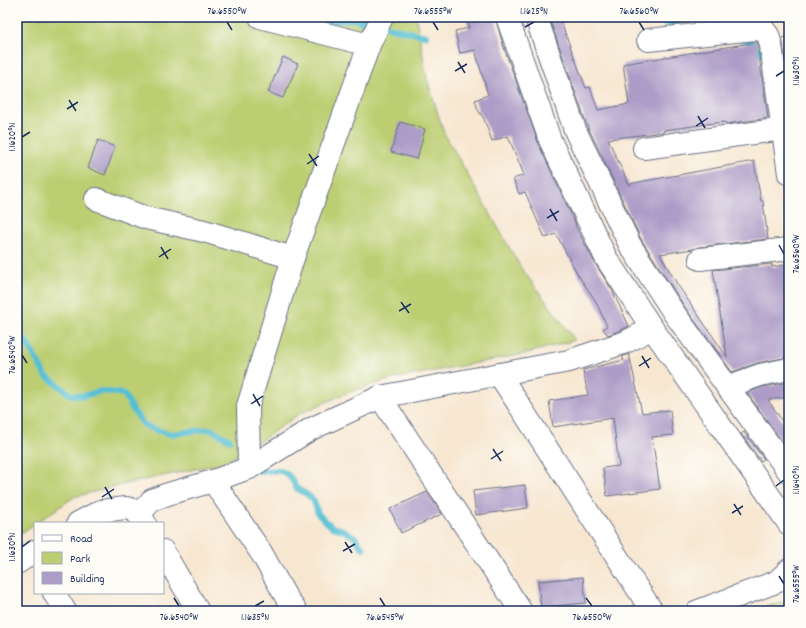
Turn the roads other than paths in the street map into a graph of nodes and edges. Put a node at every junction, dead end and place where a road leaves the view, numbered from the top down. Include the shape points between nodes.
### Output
1 (260, 17) edge
2 (382, 17) edge
3 (507, 17) edge
4 (536, 17) edge
5 (648, 40) dead end
6 (369, 45) junction
7 (783, 130) junction
8 (644, 148) dead end
9 (789, 174) edge
10 (96, 199) dead end
11 (789, 248) edge
12 (293, 258) junction
13 (700, 259) dead end
14 (652, 328) junction
15 (789, 369) edge
16 (499, 374) junction
17 (727, 386) junction
18 (380, 397) junction
19 (249, 468) junction
20 (789, 472) edge
21 (213, 481) junction
22 (142, 519) edge
23 (80, 522) edge
24 (789, 524) edge
25 (164, 553) edge
26 (789, 570) edge
27 (55, 594) edge
28 (66, 611) edge
29 (198, 611) edge
30 (296, 611) edge
31 (521, 611) edge
32 (652, 611) edge
33 (698, 611) edge

1 - 6 street
2 - 6 street
3 - 14 street via 550,140 606,258
4 - 17 street via 575,130 630,245 674,313
5 - 7 street via 764,30 771,45
6 - 12 street
7 - 8 street
7 - 9 street
10 - 12 street via 146,218 204,231
11 - 13 street
12 - 19 street via 248,406
14 - 16 street via 626,342 569,361
14 - 24 street
15 - 17 street
16 - 18 street
16 - 32 street
17 - 20 street
18 - 19 street via 311,429
18 - 31 street
19 - 21 street
21 - 22 street via 152,500 142,510
21 - 30 street via 262,554
22 - 23 street via 130,509 101,511
25 - 29 street
26 - 33 street via 776,582
27 - 28 street

